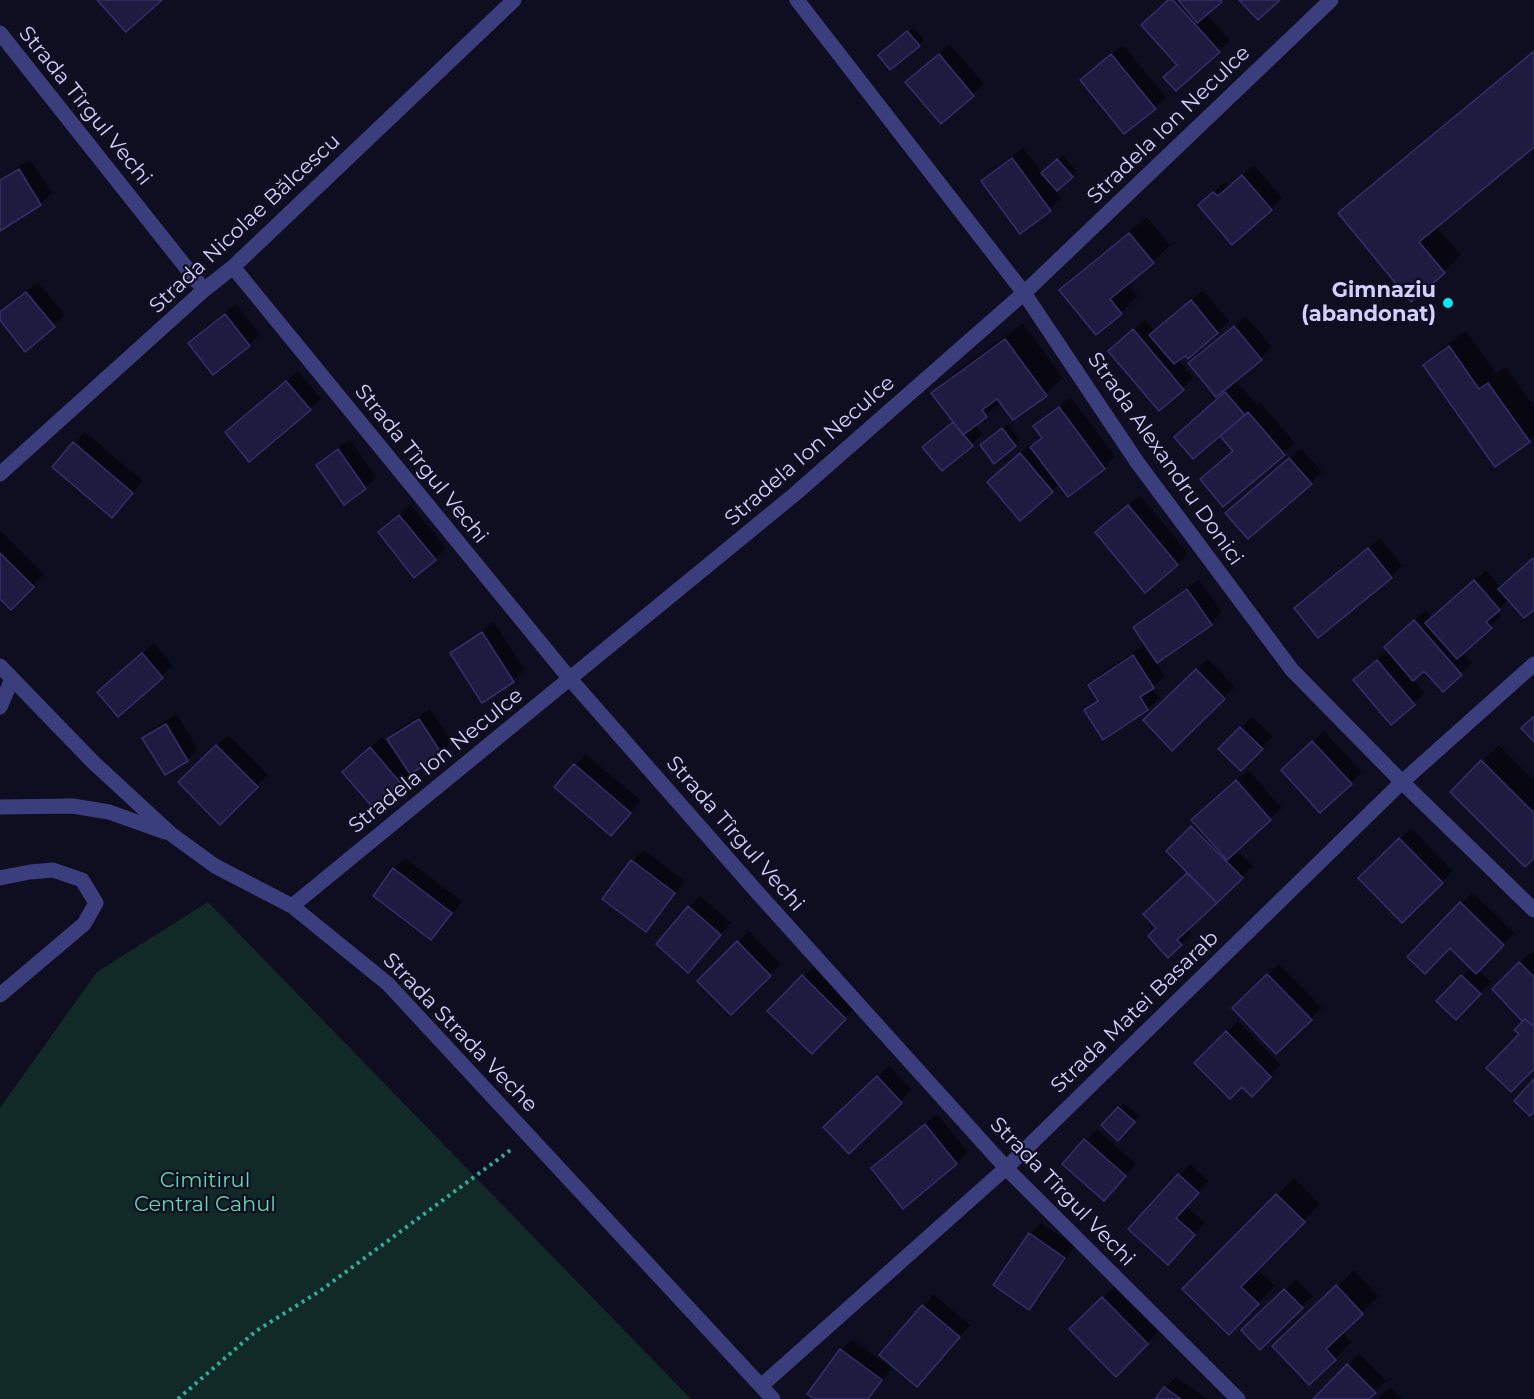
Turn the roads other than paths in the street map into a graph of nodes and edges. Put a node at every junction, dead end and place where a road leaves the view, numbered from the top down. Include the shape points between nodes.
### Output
1 (514, 0) edge
2 (797, 0) edge
3 (1331, 0) edge
4 (0, 33) edge
5 (233, 267) junction
6 (204, 290) junction
7 (1024, 293) junction
8 (0, 474) edge
9 (1534, 664) edge
10 (0, 666) edge
11 (570, 679) junction
12 (12, 680) junction
13 (0, 707) edge
14 (1402, 782) junction
15 (0, 807) edge
16 (171, 834) junction
17 (0, 878) edge
18 (292, 906) junction
19 (1534, 910) edge
20 (0, 995) edge
21 (1006, 1168) junction
22 (761, 1386) junction
23 (773, 1399) edge
24 (1238, 1399) edge

1 - 5 street, Strada Nicolae Bălcescu
2 - 7 street, Strada Alexandru Donici
3 - 7 street, Stradela Ion Neculce
4 - 6 street, Strada Tîrgul Vechi
5 - 6 street, Strada Nicolae Bălcescu
5 - 11 street, Strada Tîrgul Vechi
6 - 8 street, Strada Nicolae Bălcescu
7 - 11 street, Stradela Ion Neculce via 795,494
7 - 14 street, Strada Alexandru Donici via 1137,462 1292,670
9 - 14 street, Strada Matei Basarab
10 - 12 street, Strada Strada Veche
11 - 18 street, Stradela Ion Neculce
11 - 21 street, Strada Tîrgul Vechi
12 - 13 street
12 - 16 street, Strada Strada Veche
14 - 19 street, Strada Alexandru Donici
14 - 21 street, Strada Matei Basarab
15 - 16 street via 73,806 100,810
16 - 18 street, Strada Strada Veche via 215,866
17 - 20 street via 53,870 82,880 96,903 84,924
18 - 22 street, Strada Strada Veche via 388,984
21 - 22 street, Strada Matei Basarab
21 - 24 street, Strada Tîrgul Vechi
22 - 23 street, Strada Strada Veche

